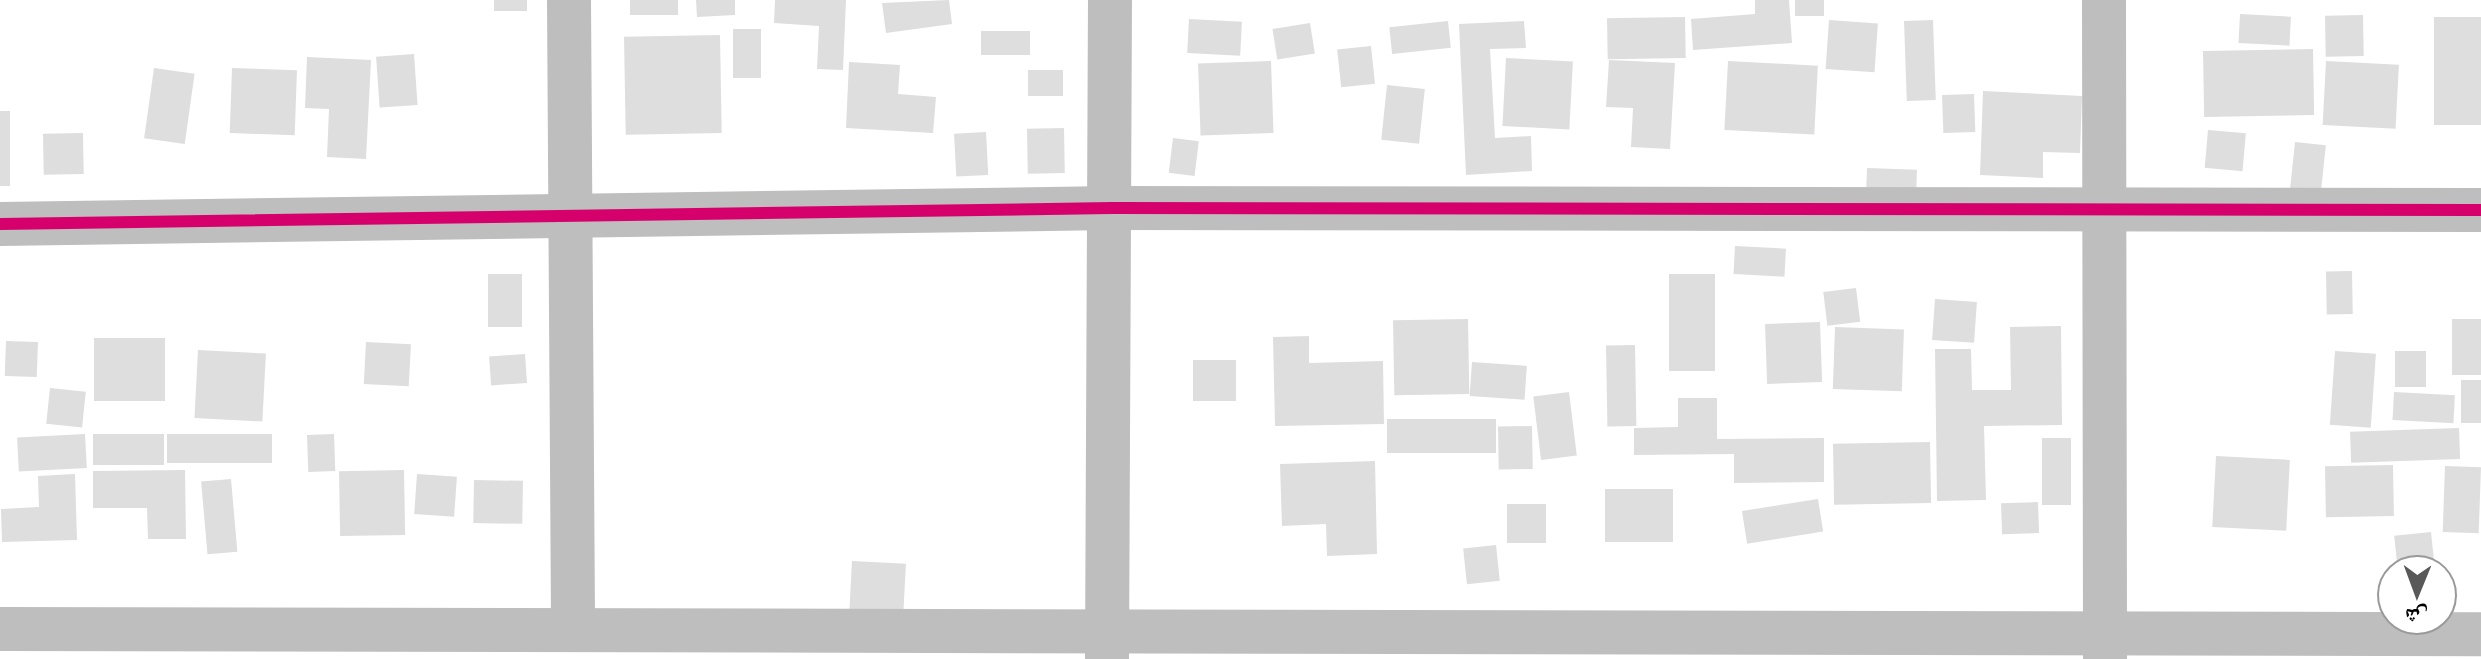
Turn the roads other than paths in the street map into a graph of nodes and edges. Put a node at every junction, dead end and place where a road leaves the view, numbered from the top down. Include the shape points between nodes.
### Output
1 (569, 0) edge
2 (1110, 0) edge
3 (2104, 0) edge
4 (1112, 208) junction
5 (2105, 208) junction
6 (2481, 210) edge
7 (570, 214) junction
8 (0, 224) edge
9 (573, 627) junction
10 (2481, 634) edge
11 (19, 639) edge
12 (1107, 645) edge
13 (2106, 646) edge

1 - 7 street
2 - 4 street
3 - 5 street
4 - 5 street
4 - 7 street
4 - 12 street
5 - 6 street
5 - 13 street
7 - 8 street
7 - 9 street
9 - 11 street
9 - 12 street
10 - 13 street
12 - 13 street

